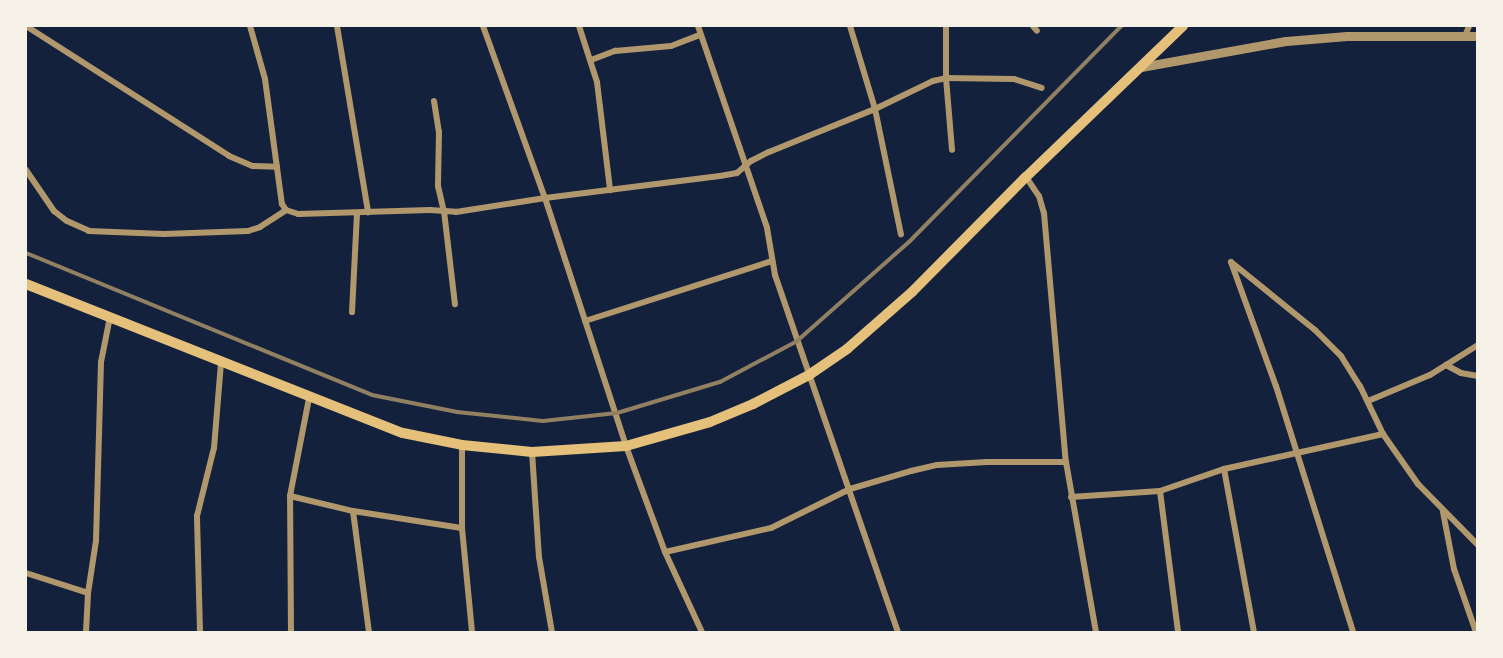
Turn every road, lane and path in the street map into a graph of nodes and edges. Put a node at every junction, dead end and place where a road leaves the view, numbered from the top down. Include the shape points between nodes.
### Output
1 (26, 26) edge
2 (250, 26) edge
3 (337, 26) edge
4 (483, 26) edge
5 (579, 26) edge
6 (698, 26) edge
7 (850, 26) edge
8 (946, 26) edge
9 (1183, 26) edge
10 (1469, 26) edge
11 (700, 35) junction
12 (1465, 36) junction
13 (1478, 36) edge
14 (591, 60) junction
15 (1141, 67) junction
16 (946, 78) junction
17 (1042, 88) dead end
18 (434, 100) dead end
19 (875, 109) junction
20 (952, 150) dead end
21 (745, 166) junction
22 (276, 167) junction
23 (26, 170) edge
24 (1026, 177) junction
25 (610, 190) junction
26 (544, 198) junction
27 (286, 210) junction
28 (444, 211) junction
29 (368, 212) junction
30 (357, 213) junction
31 (901, 234) dead end
32 (772, 261) junction
33 (26, 284) edge
34 (455, 304) dead end
35 (352, 312) dead end
36 (110, 318) junction
37 (585, 321) junction
38 (1478, 345) edge
39 (221, 363) junction
40 (1446, 365) junction
41 (809, 375) junction
42 (1478, 375) edge
43 (309, 398) junction
44 (1368, 401) junction
45 (1383, 434) junction
46 (462, 444) junction
47 (626, 446) junction
48 (532, 452) junction
49 (1296, 452) junction
50 (1066, 462) junction
51 (1224, 469) junction
52 (850, 489) junction
53 (1160, 491) junction
54 (290, 496) junction
55 (1071, 497) junction
56 (353, 511) junction
57 (1443, 512) junction
58 (462, 528) junction
59 (1478, 545) edge
60 (665, 552) junction
61 (26, 573) edge
62 (88, 593) junction
63 (86, 633) edge
64 (200, 633) edge
65 (291, 633) edge
66 (369, 633) edge
67 (472, 633) edge
68 (552, 633) edge
69 (702, 633) edge
70 (898, 633) edge
71 (1096, 633) edge
72 (1178, 633) edge
73 (1254, 633) edge
74 (1353, 633) edge
75 (1476, 633) edge

1 - 22 street via 229,156 253,165
2 - 22 street via 265,79
3 - 29 street
4 - 26 street
5 - 14 street
6 - 11 street
7 - 19 street
8 - 16 street
9 - 15 main road
10 - 12 street
11 - 14 street via 659,49 633,48
11 - 21 street
12 - 13 street
12 - 15 street via 1347,36 1286,41
14 - 25 street
15 - 24 main road
16 - 17 street via 1014,79
16 - 19 street
16 - 20 street
18 - 28 street via 439,132 438,186
19 - 21 street via 769,152
19 - 31 street
21 - 25 street via 737,173
21 - 32 street via 767,228
22 - 27 street via 280,199
23 - 27 street via 54,211 89,231 248,231
24 - 41 main road via 871,329
24 - 50 street via 1039,196 1044,213
25 - 26 street
26 - 28 street
26 - 37 street
27 - 30 street via 298,214
28 - 29 street
28 - 34 street
29 - 30 street
30 - 35 street
32 - 37 street
32 - 41 street
33 - 36 main road
36 - 39 main road
36 - 62 street via 101,362 97,520
37 - 47 street
38 - 40 street
39 - 43 main road
39 - 64 street via 214,448 197,516
40 - 42 street via 1461,373
40 - 44 street
41 - 47 main road via 710,422
41 - 52 street
43 - 46 main road via 403,433
43 - 54 street
44 - 45 street
44 - 49 street via 1341,356 1231,262
45 - 49 street
45 - 57 street
46 - 48 main road
46 - 58 street
47 - 48 main road
47 - 60 street
48 - 68 street via 538,557
49 - 51 street
49 - 74 street
50 - 52 street via 937,465
50 - 55 street
51 - 53 street
51 - 73 street
52 - 60 street via 771,528
52 - 70 street
53 - 55 street
53 - 72 street
54 - 56 street
54 - 65 street
55 - 71 street
56 - 58 street
56 - 66 street
57 - 59 street
57 - 75 street via 1454,569
58 - 67 street
60 - 69 street
61 - 62 street
62 - 63 street

